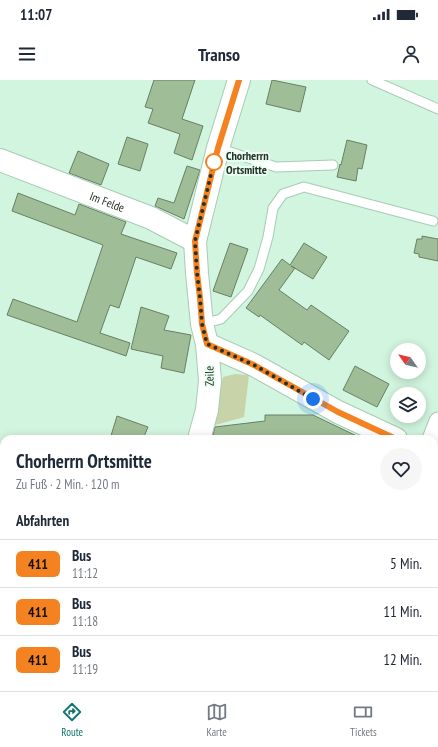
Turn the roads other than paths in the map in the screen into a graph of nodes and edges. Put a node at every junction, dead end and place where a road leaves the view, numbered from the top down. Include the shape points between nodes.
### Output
1 (239, 80) edge
2 (372, 80) edge
3 (438, 109) edge
4 (218, 148) junction
5 (9, 163) edge
6 (333, 165) dead end
7 (433, 221) dead end
8 (195, 241) junction
9 (205, 334) junction
10 (438, 422) edge
11 (200, 435) edge
12 (387, 435) edge
13 (433, 435) edge

1 - 4 street, Zeile
2 - 3 lane
4 - 6 lane via 276,167
4 - 8 street, Zeile
5 - 8 street, Im Felde via 151,218
7 - 9 lane via 304,187 283,194 273,208 259,269 248,291
8 - 9 street, Zeile
9 - 11 street, Zeile via 210,381 207,410
9 - 12 street via 338,412
10 - 13 street

